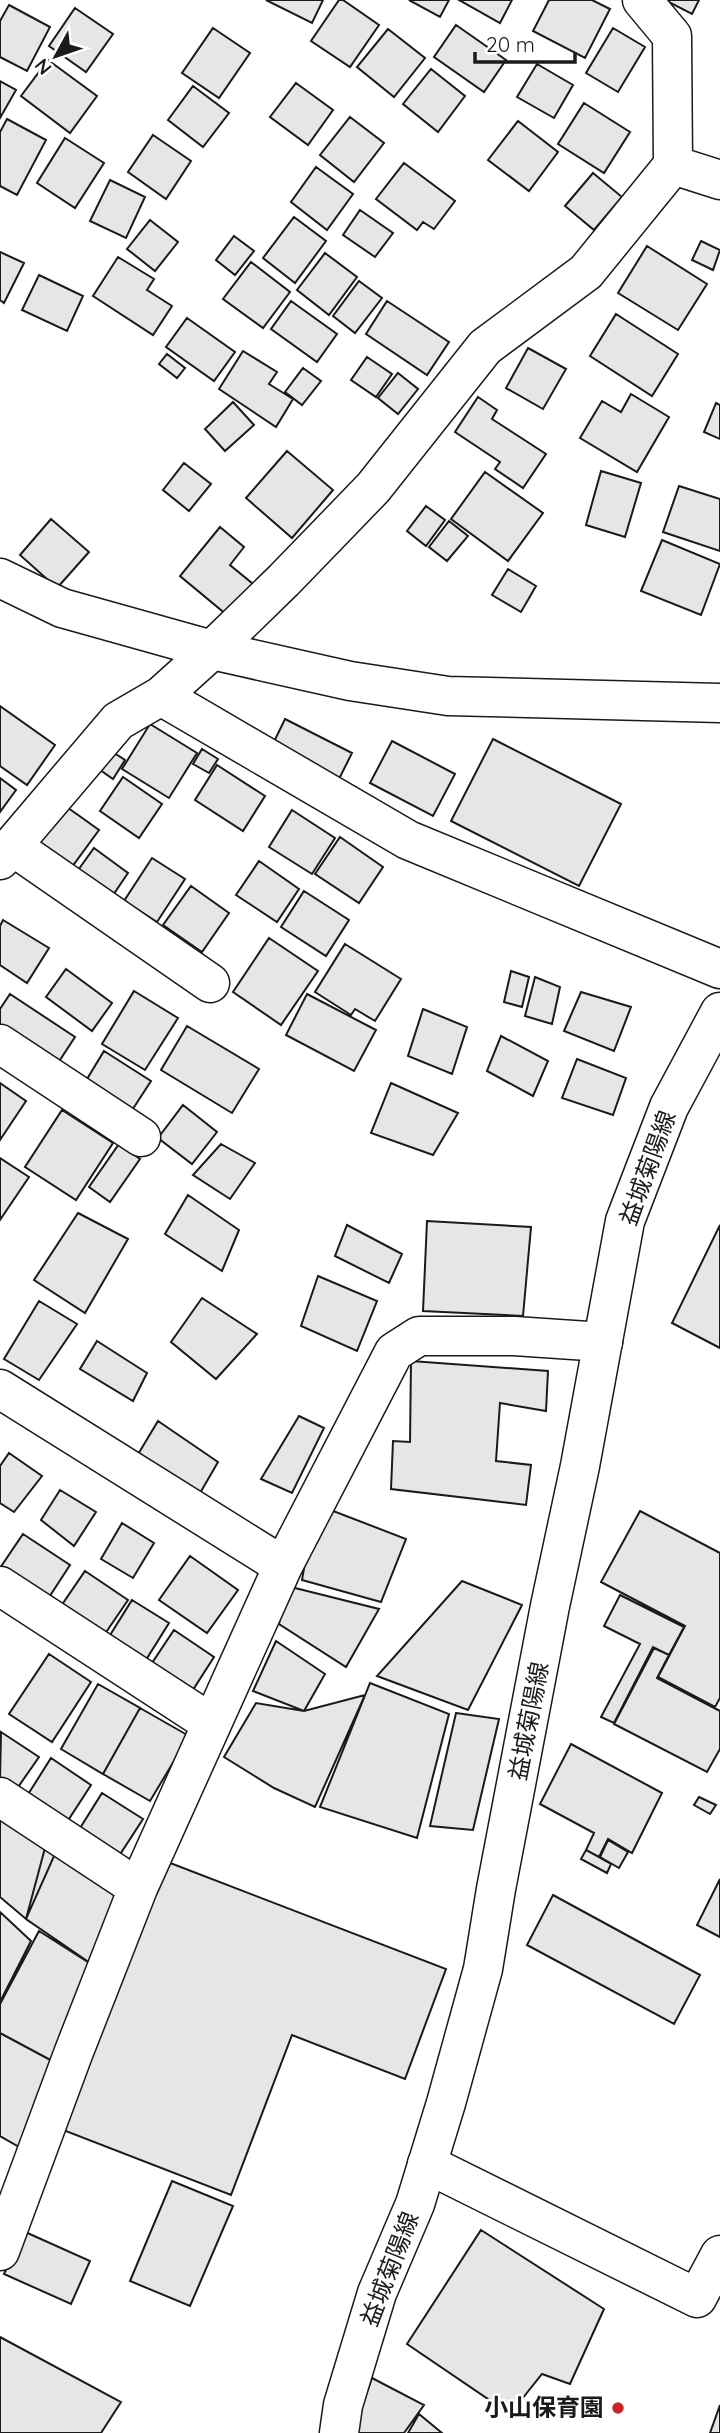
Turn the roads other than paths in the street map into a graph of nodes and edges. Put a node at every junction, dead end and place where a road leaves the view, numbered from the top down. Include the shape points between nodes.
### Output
1 (642, 0) edge
2 (674, 165) junction
3 (720, 180) edge
4 (0, 578) edge
5 (212, 650) junction
6 (162, 696) junction
7 (720, 703) edge
8 (6, 853) edge
9 (720, 969) edge
10 (210, 983) dead end
11 (718, 1018) edge
12 (0, 1044) edge
13 (141, 1137) dead end
14 (603, 1342) junction
15 (2, 1394) edge
16 (283, 1566) junction
17 (0, 1586) edge
18 (212, 1724) junction
19 (0, 1797) edge
20 (138, 1888) junction
21 (427, 2164) junction
22 (0, 2251) edge
23 (720, 2255) edge
24 (339, 2433) edge

1 - 2 street via 672,36
2 - 3 street
2 - 5 street via 586,272 485,347 373,488
4 - 5 street via 62,608
5 - 6 street
5 - 7 street via 350,681 448,696
6 - 8 street via 118,721
6 - 9 street via 408,840
8 - 10 street
11 - 14 street, 益城菊陽線 via 670,1107 625,1221
12 - 13 street via 50,1096
14 - 16 street via 419,1336 394,1352
14 - 21 street, 益城菊陽線 via 483,1969
15 - 16 street
16 - 18 street
17 - 18 street
18 - 20 street
19 - 20 street
20 - 22 street
21 - 23 street via 697,2298
21 - 24 street, 益城菊陽線 via 377,2293

